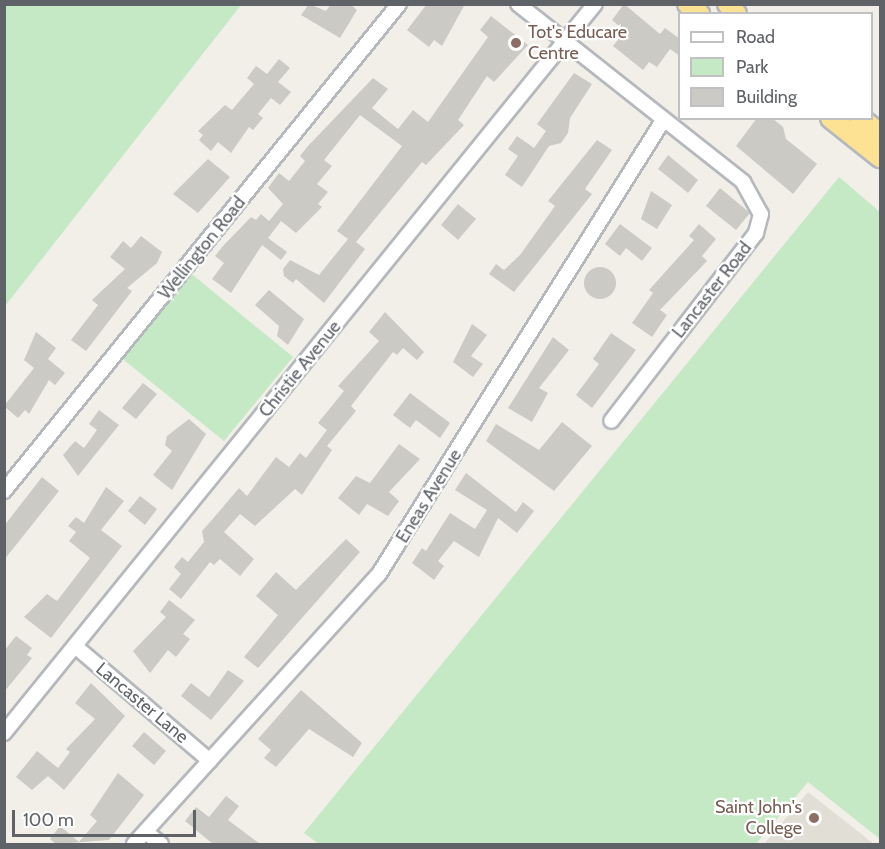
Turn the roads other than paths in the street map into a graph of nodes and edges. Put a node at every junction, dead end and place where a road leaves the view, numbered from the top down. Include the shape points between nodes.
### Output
1 (399, 4) edge
2 (518, 4) edge
3 (595, 4) edge
4 (567, 42) junction
5 (833, 120) edge
6 (863, 120) edge
7 (662, 122) junction
8 (880, 134) edge
9 (880, 158) edge
10 (611, 421) dead end
11 (4, 491) edge
12 (75, 646) junction
13 (4, 733) edge
14 (210, 761) junction
15 (146, 832) junction
16 (134, 844) edge
17 (161, 844) edge

1 - 11 street, Wellington Road
2 - 4 street, Lancaster Road
3 - 4 street, Christie Avenue
4 - 7 street, Lancaster Road
4 - 12 street, Christie Avenue
5 - 9 highway
6 - 8 highway
7 - 10 street, Lancaster Road via 743,182 761,214 756,233
7 - 14 street, Eneas Avenue via 379,574
12 - 13 street, Christie Avenue
12 - 14 street, Lancaster Lane
14 - 15 street, Eneas Avenue
15 - 16 street, Eneas Avenue
15 - 17 street

